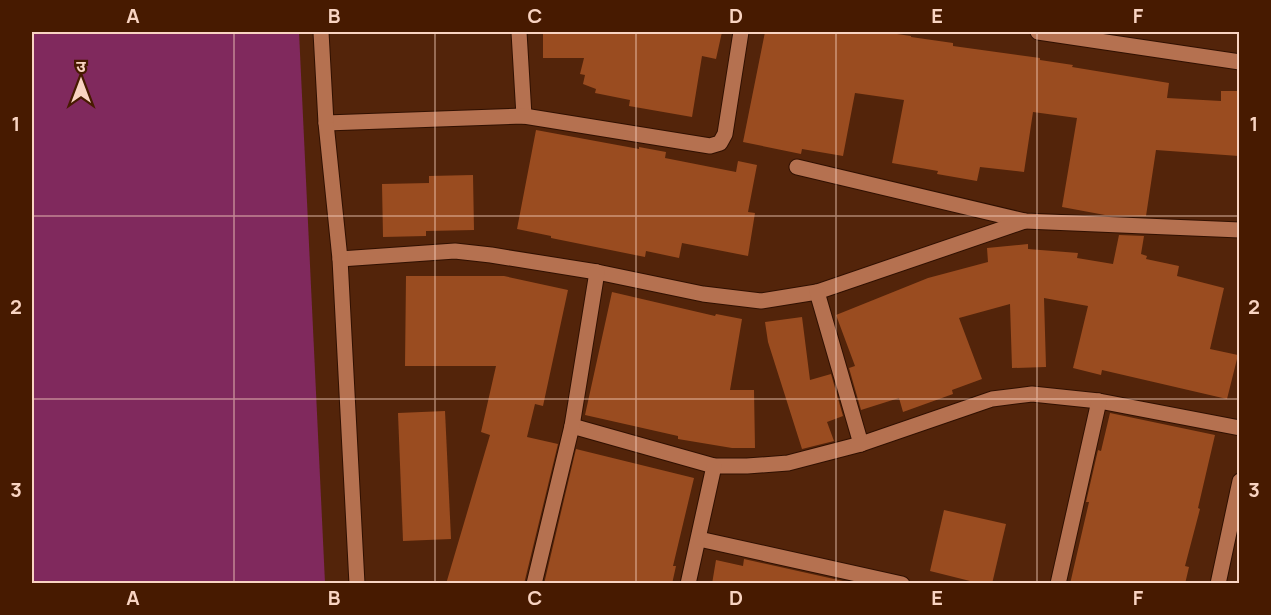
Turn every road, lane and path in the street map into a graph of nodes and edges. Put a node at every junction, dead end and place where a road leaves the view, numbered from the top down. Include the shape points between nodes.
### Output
1 (321, 32) edge
2 (519, 32) edge
3 (741, 32) edge
4 (1038, 32) edge
5 (1101, 36) edge
6 (1239, 62) edge
7 (524, 116) junction
8 (326, 123) junction
9 (797, 167) dead end
10 (1024, 221) junction
11 (1239, 230) edge
12 (340, 259) junction
13 (597, 272) junction
14 (817, 292) junction
15 (1099, 401) junction
16 (572, 426) junction
17 (1239, 428) edge
18 (861, 444) junction
19 (714, 466) junction
20 (1239, 481) edge
21 (699, 539) junction
22 (896, 583) edge
23 (357, 584) edge
24 (534, 584) edge
25 (688, 584) edge
26 (1058, 584) edge
27 (1218, 584) edge

1 - 8 street
2 - 7 street
3 - 7 street via 725,134 720,143 710,146
4 - 5 street
5 - 6 street
7 - 8 street
8 - 12 street
9 - 10 street
10 - 11 street
10 - 14 street
12 - 13 street via 455,251
12 - 23 street
13 - 14 street via 761,301
13 - 16 street
14 - 18 street
15 - 17 street
15 - 18 street via 1032,394 992,399
15 - 26 street
16 - 19 street
16 - 24 street
18 - 19 street via 788,463
19 - 21 street
20 - 27 street
21 - 22 street
21 - 25 street

